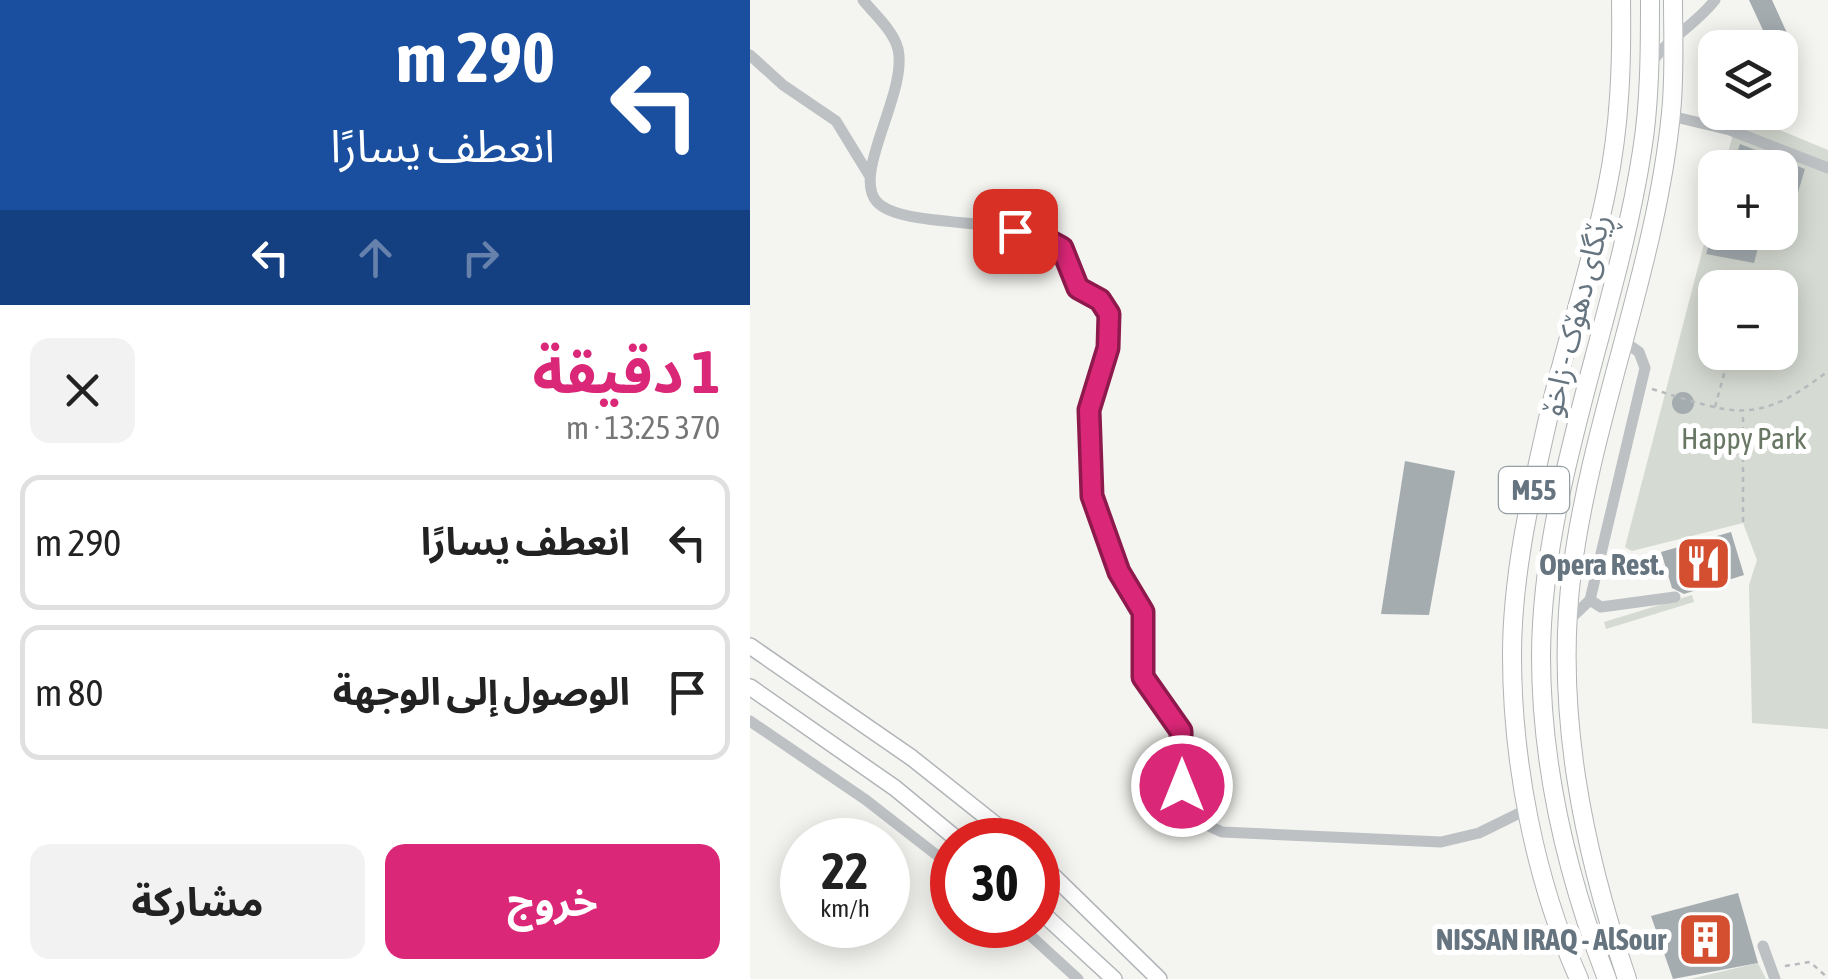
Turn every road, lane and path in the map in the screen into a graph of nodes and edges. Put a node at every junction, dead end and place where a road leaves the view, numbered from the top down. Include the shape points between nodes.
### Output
1 (863, 0) edge
2 (1621, 0) edge
3 (1650, 0) edge
4 (1674, 0) edge
5 (1715, 0) edge
6 (1676, 34) junction
7 (750, 55) edge
8 (1648, 68) junction
9 (1671, 116) junction
10 (1828, 168) edge
11 (868, 175) junction
12 (1622, 340) junction
13 (1725, 370) edge
14 (1828, 371) edge
15 (1641, 386) junction
16 (1715, 408) junction
17 (1744, 412) junction
18 (1743, 522) dead end
19 (1675, 597) dead end
20 (1590, 600) junction
21 (1569, 620) junction
22 (750, 646) edge
23 (750, 687) edge
24 (1569, 700) junction
25 (1545, 701) junction
26 (750, 721) edge
27 (1528, 808) junction
28 (930, 818) edge
29 (988, 818) edge
30 (930, 850) edge
31 (1060, 882) edge
32 (1087, 908) junction
33 (1060, 930) edge
34 (1064, 934) junction
35 (1763, 946) dead end
36 (1044, 948) edge
37 (1774, 974) edge
38 (1828, 978) edge
39 (1078, 979) edge
40 (1114, 979) edge
41 (1159, 979) edge
42 (1579, 979) edge
43 (1607, 979) edge
44 (1627, 979) edge

1 - 11 street via 893,36 899,70
2 - 27 highway, ڕێگای دهۆک - زاخۆ / M55 via 1617,130 1608,186 1548,421 1520,566 1512,654
3 - 8 highway, ڕێگای دهۆک - زاخۆ / M55
4 - 6 highway
5 - 6 street
6 - 8 street
6 - 9 highway
7 - 11 street via 836,120
8 - 25 highway, ڕێگای دهۆک - زاخۆ / M55 via 1642,150 1551,556
9 - 10 street via 1730,130
9 - 12 highway
11 - 27 street via 868,189 885,208 1054,242 1067,255 1078,288 1106,306 1108,348 1088,422 1092,496 1119,572 1143,612 1143,677 1181,731 1182,786 1200,822 1222,832 1441,842 1479,833
12 - 15 street via 1640,352 1646,368
12 - 21 highway via 1578,535
13 - 16 path
14 - 17 path via 1780,405
15 - 16 path
15 - 20 street
16 - 17 path
17 - 18 path
19 - 20 street via 1601,608
20 - 21 street
21 - 24 highway
22 - 29 main road
23 - 28 main road
24 - 25 highway
24 - 44 highway via 1585,836
25 - 43 highway, ڕێگای دهۆک - زاخۆ / M55 via 1564,840
26 - 30 street
27 - 42 highway, ڕێگای دهۆک - زاخۆ / M55
31 - 32 main road
32 - 34 main road
32 - 41 main road
33 - 34 main road
34 - 40 main road
35 - 37 street
36 - 39 street
37 - 38 path via 1810,962

